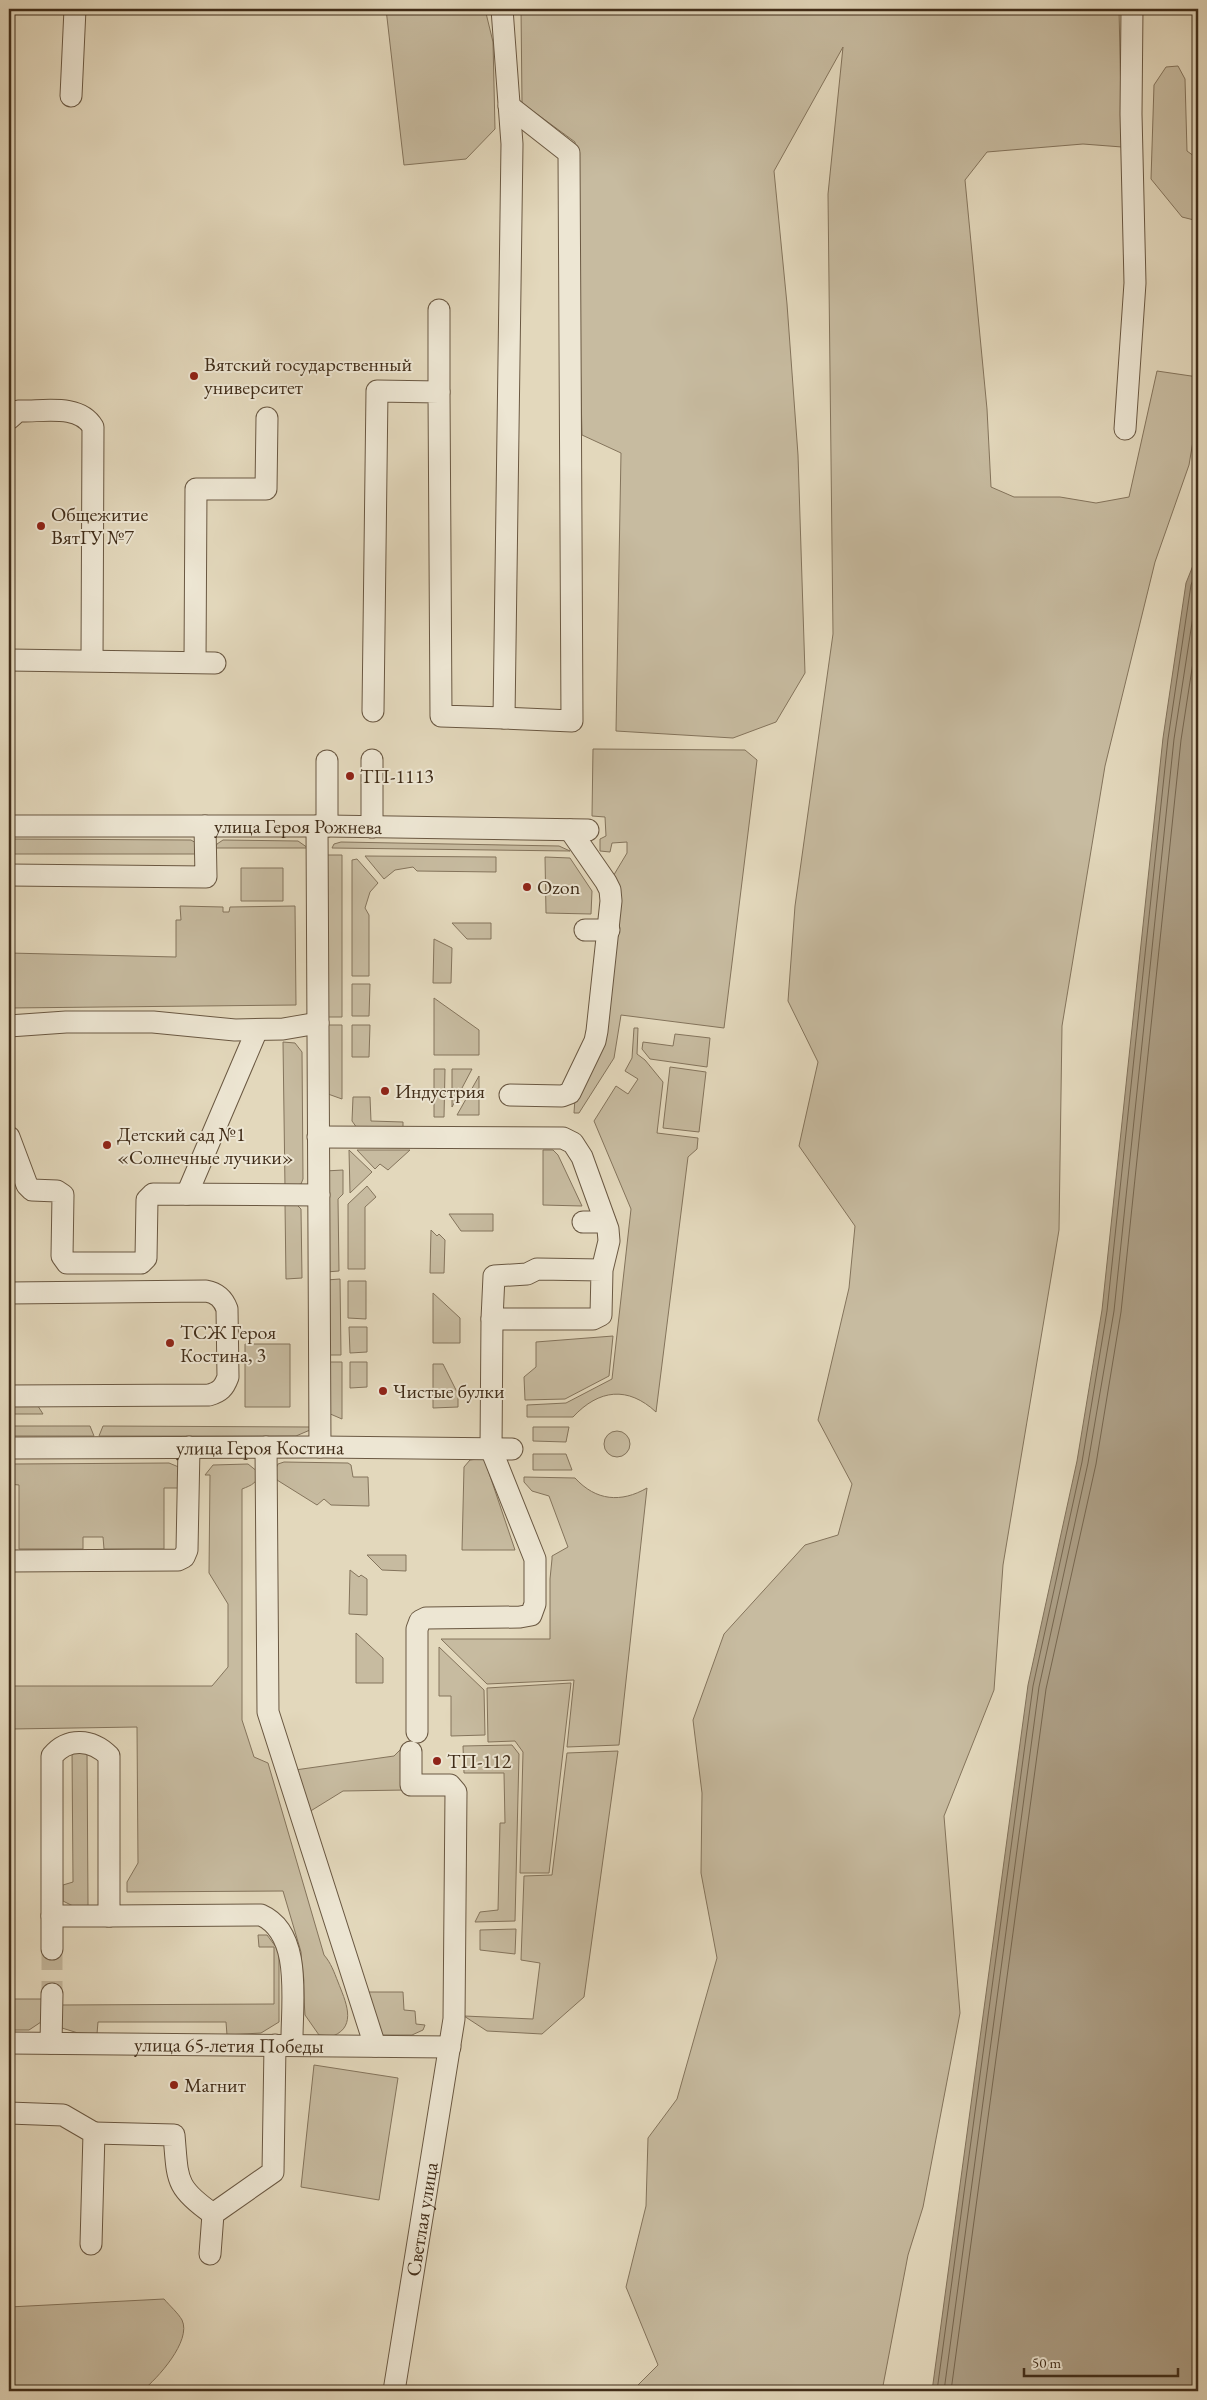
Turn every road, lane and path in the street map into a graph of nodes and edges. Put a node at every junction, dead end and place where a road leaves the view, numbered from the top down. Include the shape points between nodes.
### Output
1 (75, 9) edge
2 (502, 9) edge
3 (1132, 9) edge
4 (71, 96) dead end
5 (509, 106) junction
6 (439, 310) dead end
7 (439, 392) junction
8 (267, 418) dead end
9 (9, 419) edge
10 (1125, 429) dead end
11 (9, 660) edge
12 (92, 660) junction
13 (373, 711) dead end
14 (504, 718) junction
15 (372, 760) dead end
16 (327, 761) dead end
17 (9, 826) edge
18 (206, 826) junction
19 (322, 826) junction
20 (372, 827) junction
21 (9, 876) edge
22 (585, 930) dead end
23 (609, 930) junction
24 (318, 1023) junction
25 (9, 1026) edge
26 (257, 1030) junction
27 (510, 1095) dead end
28 (9, 1137) edge
29 (318, 1137) junction
30 (186, 1194) junction
31 (319, 1195) junction
32 (583, 1222) dead end
33 (605, 1222) junction
34 (602, 1270) junction
35 (9, 1293) edge
36 (492, 1319) junction
37 (9, 1396) edge
38 (320, 1446) junction
39 (189, 1447) junction
40 (266, 1447) junction
41 (9, 1448) edge
42 (491, 1449) junction
43 (512, 1449) dead end
44 (9, 1561) edge
45 (52, 1916) junction
46 (109, 1916) junction
47 (52, 1949) tunnel mouth
48 (52, 1994) tunnel mouth
49 (9, 2043) edge
50 (51, 2043) junction
51 (283, 2045) junction
52 (375, 2046) junction
53 (450, 2047) junction
54 (9, 2113) edge
55 (94, 2133) junction
56 (213, 2214) junction
57 (90, 2244) dead end
58 (210, 2254) dead end
59 (394, 2391) edge

1 - 4 street
2 - 5 street
3 - 10 street via 1135,283
5 - 14 street via 512,144
5 - 14 street via 569,153 572,721
6 - 7 street
7 - 13 street via 377,391
7 - 14 street via 440,716
8 - 12 street via 266,489 196,489 205,662
9 - 12 street via 18,412 76,412 88,418 93,428
11 - 12 street
15 - 20 street
16 - 19 street
17 - 18 street, улица Героя Рожнева
18 - 19 street, улица Героя Рожнева
18 - 21 street via 206,878
19 - 20 street, улица Героя Рожнева
19 - 24 street
20 - 23 street, улица Героя Рожнева via 579,830 610,890
22 - 23 street
23 - 27 street via 595,1041 573,1090 562,1096
24 - 26 street
24 - 29 street
25 - 26 street via 153,1022
26 - 30 street
28 - 30 street via 32,1190 56,1191 63,1195 62,1256 67,1263 141,1263 146,1258 147,1200 153,1194
29 - 31 street
29 - 33 street via 563,1138 573,1143 582,1157
30 - 31 street
31 - 38 street
32 - 33 street
33 - 34 street via 609,1242
34 - 36 street via 537,1269 527,1274 494,1276
34 - 36 street via 602,1311 597,1318
35 - 37 street via 206,1290 216,1293 227,1309 228,1367 225,1386 209,1395
36 - 42 street
38 - 40 street, улица Героя Костина
38 - 42 street, улица Героя Костина
39 - 40 street, улица Героя Костина
39 - 41 street, улица Героя Костина
39 - 44 street via 187,1550 184,1557 178,1560
40 - 52 street via 268,1712
42 - 43 street, улица Героя Костина
42 - 53 street, Светлая улица via 535,1559 535,1604 530,1615 426,1618 420,1621 417,1629 411,1785 450,1785 456,1792 455,1985
45 - 46 street
45 - 46 street via 52,1756 67,1744 79,1741 101,1748 109,1756
45 - 47 street
46 - 51 street via 261,1915 271,1919 282,1933 292,1956
48 - 50 street
49 - 50 street, улица 65-летия Победы
50 - 51 street, улица 65-летия Победы
51 - 52 street, улица 65-летия Победы
51 - 56 street via 273,2172
52 - 53 street, улица 65-летия Победы
53 - 59 street, Светлая улица
54 - 55 street via 63,2115
55 - 56 street via 174,2135 178,2180 193,2200
55 - 57 street
56 - 58 street

